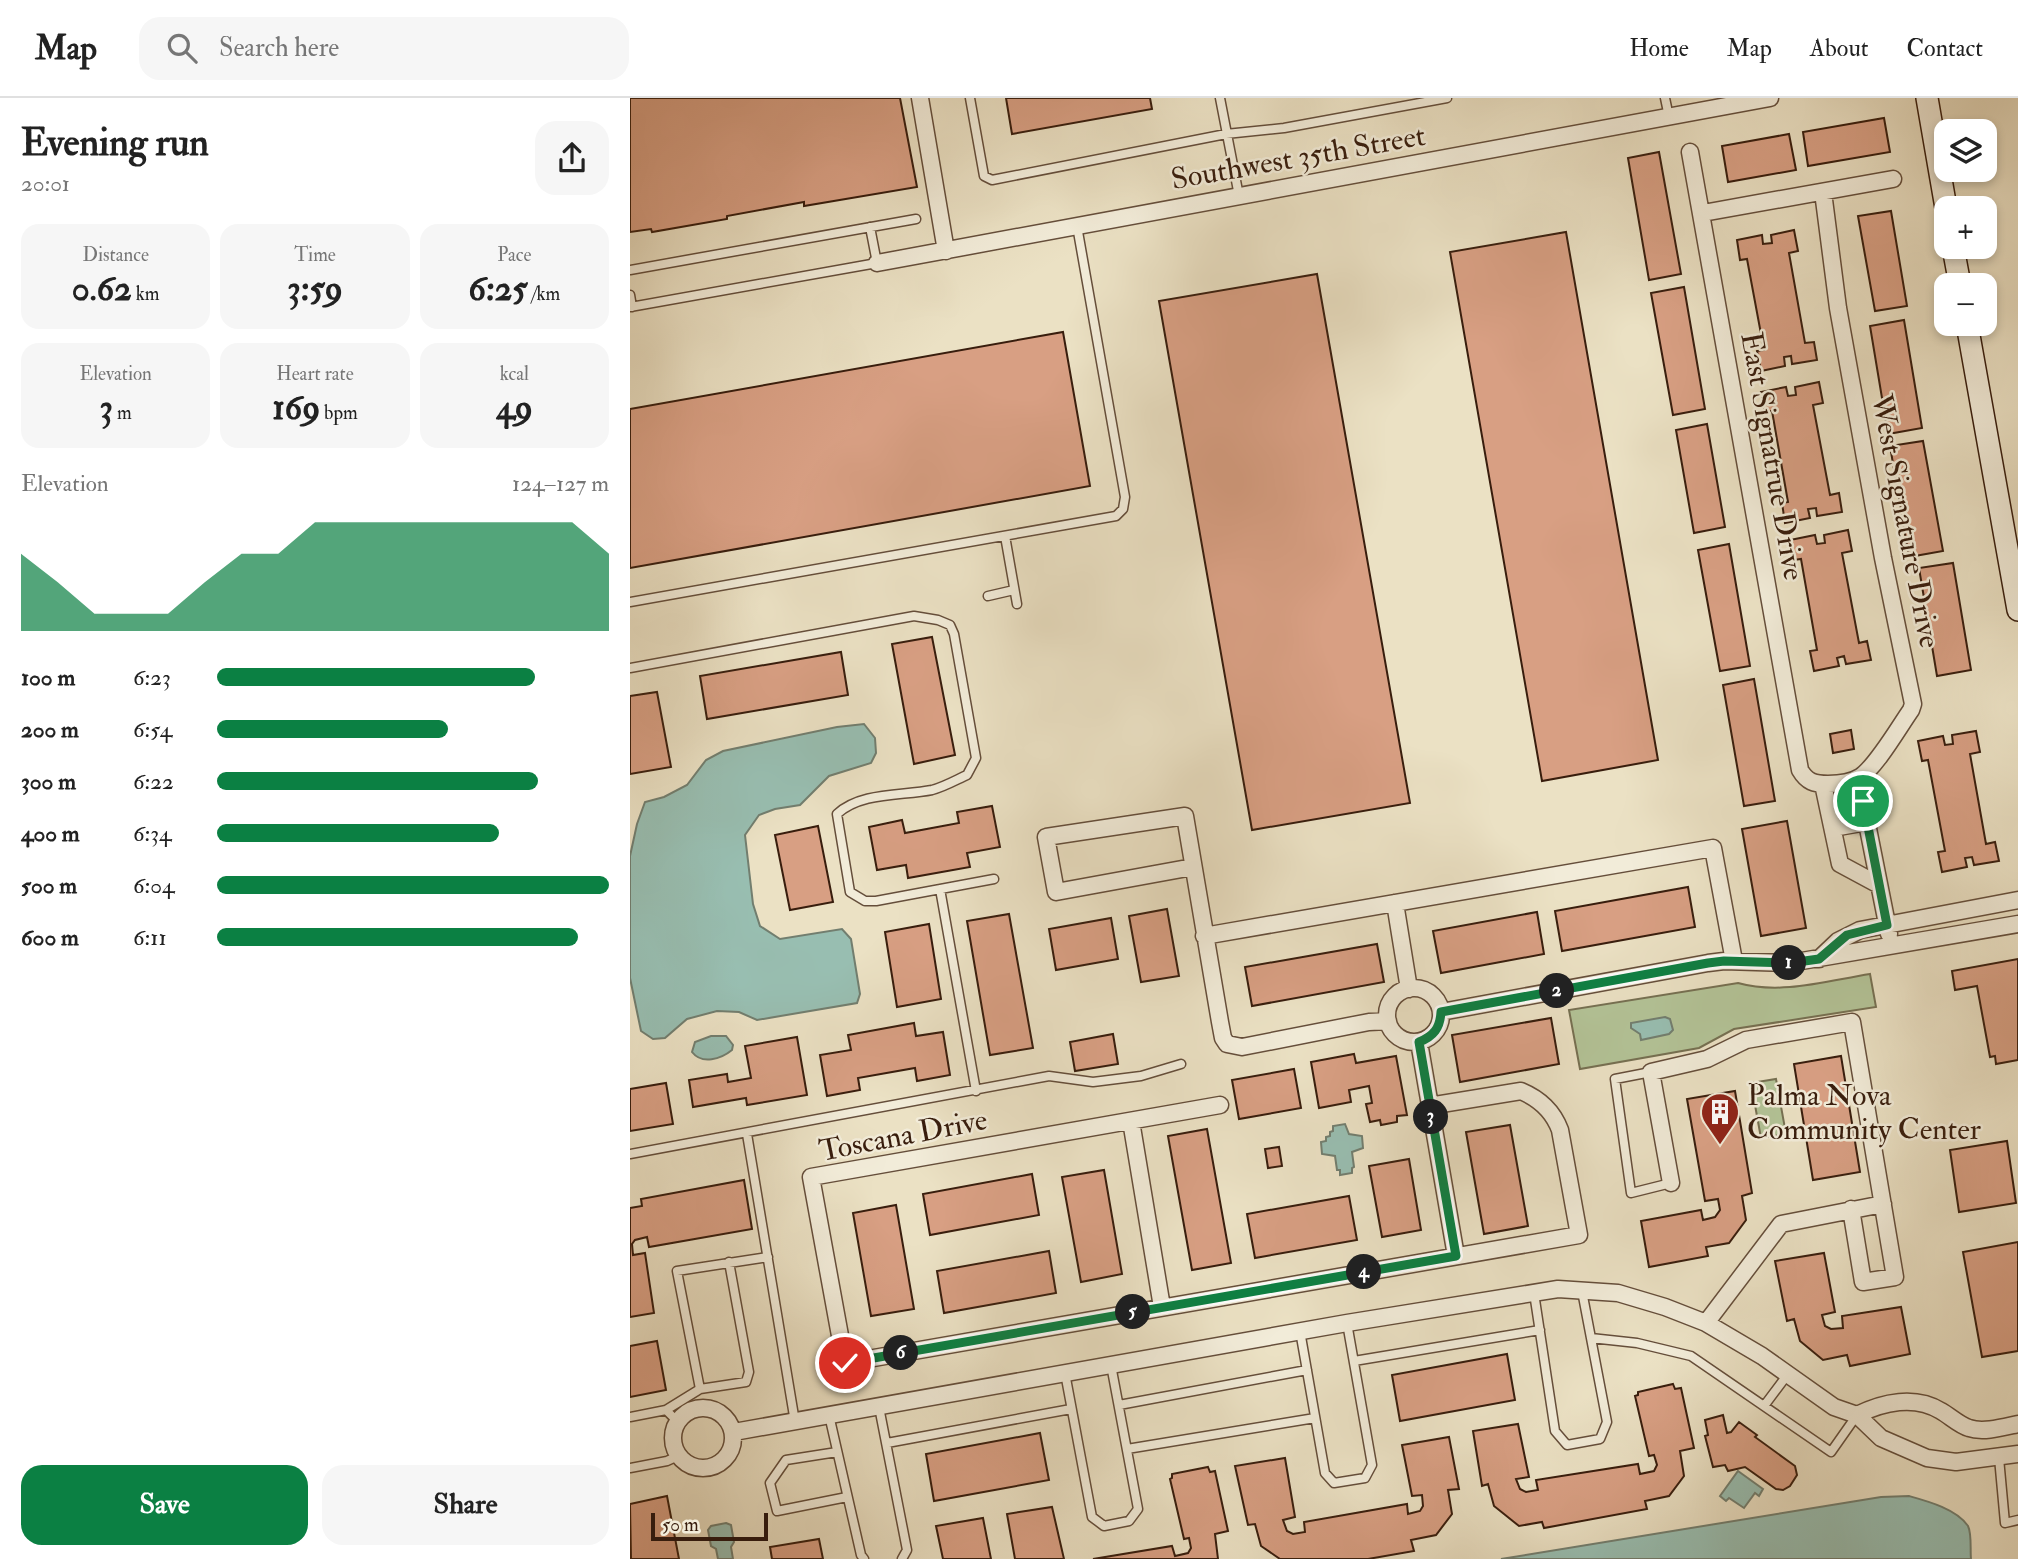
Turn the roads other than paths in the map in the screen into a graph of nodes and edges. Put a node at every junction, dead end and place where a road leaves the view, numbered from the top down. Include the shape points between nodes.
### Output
1 (920, 98) edge
2 (971, 98) edge
3 (1220, 98) edge
4 (1447, 98) edge
5 (1665, 98) edge
6 (1770, 98) edge
7 (1927, 98) edge
8 (1669, 117) junction
9 (1226, 134) junction
10 (1690, 152) dead end
11 (1893, 179) dead end
12 (1823, 192) junction
13 (1239, 196) junction
14 (1944, 196) edge
15 (1703, 213) junction
16 (916, 219) dead end
17 (1077, 226) junction
18 (870, 227) junction
19 (946, 251) junction
20 (877, 263) junction
21 (630, 270) edge
22 (630, 295) edge
23 (631, 307) edge
24 (1969, 336) edge
25 (1005, 536) junction
26 (1014, 590) junction
27 (988, 596) dead end
28 (630, 602) edge
29 (1017, 604) dead end
30 (2018, 610) edge
31 (630, 668) edge
32 (1858, 778) junction
33 (1823, 784) junction
34 (1867, 822) junction
35 (1833, 828) junction
36 (1193, 867) junction
37 (994, 880) dead end
38 (1880, 885) junction
39 (940, 889) junction
40 (2018, 900) edge
41 (1395, 903) junction
42 (2018, 924) edge
43 (1887, 925) junction
44 (1204, 936) junction
45 (1891, 946) junction
46 (1819, 959) junction
47 (1734, 961) junction
48 (1409, 989) junction
49 (1441, 1012) junction
50 (1388, 1021) junction
51 (1419, 1042) junction
52 (1181, 1065) dead end
53 (1651, 1072) junction
54 (976, 1091) junction
55 (1220, 1105) dead end
56 (1429, 1106) junction
57 (1131, 1121) junction
58 (747, 1134) junction
59 (630, 1154) edge
60 (1671, 1183) joint
61 (1883, 1204) junction
62 (1851, 1209) junction
63 (768, 1256) junction
64 (1456, 1256) junction
65 (729, 1262) junction
66 (1582, 1290) junction
67 (1534, 1293) junction
68 (1162, 1307) junction
69 (1347, 1323) junction
70 (1706, 1323) junction
71 (1540, 1329) junction
72 (1300, 1331) junction
73 (1591, 1338) junction
74 (1354, 1361) junction
75 (1111, 1365) junction
76 (1307, 1370) junction
77 (1065, 1373) junction
78 (1788, 1374) junction
79 (700, 1389) junction
80 (1119, 1405) junction
81 (879, 1406) junction
82 (1764, 1406) junction
83 (1071, 1409) junction
84 (829, 1415) junction
85 (1857, 1415) junction
86 (672, 1416) junction
87 (630, 1417) edge
88 (1315, 1418) junction
89 (795, 1422) junction
90 (2018, 1424) edge
91 (1993, 1429) junction
92 (734, 1433) junction
93 (887, 1443) junction
94 (1127, 1449) junction
95 (837, 1452) junction
96 (2018, 1454) edge
97 (678, 1455) junction
98 (1999, 1458) junction
99 (630, 1468) edge
100 (847, 1497) junction
101 (2018, 1520) edge
102 (864, 1559) edge
103 (902, 1559) edge

1 - 19 street
2 - 9 lane via 984,176 992,180
3 - 9 lane
4 - 9 lane
5 - 8 lane
6 - 8 street, Southwest 35th Street
7 - 14 main road
8 - 13 street, Southwest 35th Street
9 - 13 lane
10 - 15 street, East Signatrue Drive
11 - 12 street
12 - 15 street
12 - 32 street, West Signature Drive via 1838,308 1913,704
13 - 17 street, Southwest 35th Street
15 - 33 street, East Signatrue Drive via 1800,770 1805,779
16 - 18 lane
17 - 19 street, Southwest 35th Street
17 - 25 lane via 1125,497 1123,509 1116,516
18 - 20 lane
18 - 21 lane
19 - 20 street, Southwest 35th Street
20 - 23 lane
22 - 23 lane
24 - 30 main road
25 - 26 lane
25 - 28 lane
26 - 27 lane
26 - 29 lane
31 - 39 lane via 914,616 950,625 976,758 967,775 934,789 846,805 837,814 850,892 865,901 876,901
32 - 33 street
32 - 34 street
33 - 35 street
34 - 35 street
34 - 38 street
35 - 38 street via 1840,864
36 - 36 street via 1185,816 1046,837 1056,892
36 - 44 street
37 - 39 lane
38 - 43 street
39 - 54 lane
40 - 43 street
41 - 44 street
41 - 47 street via 1713,848
41 - 48 street
42 - 45 street
43 - 45 street
43 - 46 street via 1847,935
44 - 50 street via 1227,1044 1242,1046
45 - 46 street
46 - 47 street
47 - 49 street
48 - 49 street via 1434,997
48 - 50 street via 1395,997
49 - 51 street via 1436,1031
50 - 51 street via 1399,1038
51 - 56 street
52 - 54 lane via 1141,1076 1093,1082 1049,1076
53 - 60 street
53 - 60 lane via 1615,1079 1631,1193
53 - 61 street via 1707,1059 1746,1040 1852,1022
54 - 58 lane
55 - 57 street, Toscana Drive
56 - 64 street
56 - 64 street, Toscana Drive via 1521,1091 1550,1110 1560,1130 1577,1222 1579,1235
57 - 68 street
57 - 68 street, Toscana Drive via 811,1177 845,1363
58 - 59 lane
58 - 63 lane
61 - 62 street
61 - 62 street via 1895,1277 1863,1282
62 - 70 street via 1781,1224
63 - 65 lane
63 - 89 lane
64 - 68 street, Toscana Drive
65 - 79 lane via 749,1373 746,1382
65 - 79 lane via 677,1271
66 - 67 street
66 - 70 street via 1618,1293
66 - 73 lane
67 - 69 street
67 - 71 lane
69 - 72 street
69 - 74 lane
70 - 78 street
71 - 73 lane via 1555,1431 1567,1445 1600,1439 1607,1422
71 - 74 lane
72 - 75 street
72 - 76 lane
73 - 82 lane via 1691,1356
74 - 88 lane via 1372,1465 1365,1478 1334,1483 1325,1473
75 - 77 street
75 - 80 lane
76 - 80 lane
76 - 88 lane
77 - 81 street
77 - 83 lane
78 - 82 lane
78 - 85 street via 1834,1407
79 - 86 lane
80 - 94 lane
81 - 84 street
81 - 93 lane
82 - 85 lane via 1831,1452
83 - 93 lane
83 - 94 lane via 1092,1517 1104,1526 1129,1521 1138,1509
84 - 89 street
84 - 95 lane
85 - 91 street via 1912,1400 1969,1429
85 - 98 street via 1881,1438 1927,1458 1956,1462
86 - 87 lane
86 - 92 street via 694,1409 715,1410
86 - 97 street
88 - 94 lane
89 - 92 street
90 - 91 street
91 - 98 street
92 - 97 street via 730,1453 715,1467 694,1468
93 - 103 lane via 907,1550
95 - 100 lane
95 - 100 lane via 786,1460 770,1483 778,1511
96 - 98 street
97 - 99 lane
98 - 101 lane via 2006,1523
100 - 102 lane

